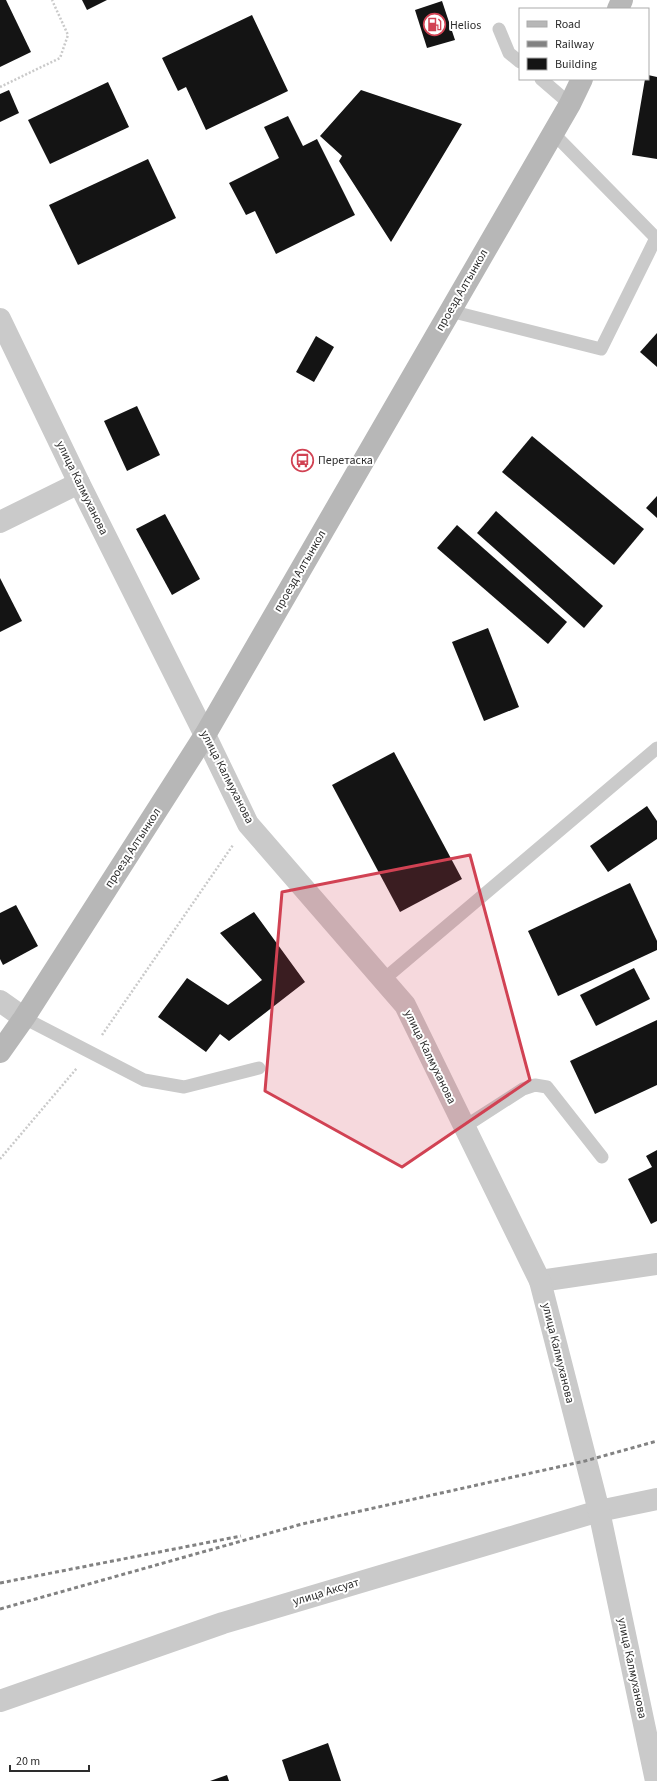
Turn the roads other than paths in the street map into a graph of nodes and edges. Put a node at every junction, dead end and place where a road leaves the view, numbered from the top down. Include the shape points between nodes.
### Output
1 (499, 29) dead end
2 (519, 61) edge
3 (542, 80) edge
4 (582, 80) edge
5 (570, 104) junction
6 (553, 133) junction
7 (450, 311) junction
8 (0, 319) edge
9 (79, 483) junction
10 (0, 522) edge
11 (205, 735) junction
12 (657, 748) edge
13 (383, 980) junction
14 (0, 1001) edge
15 (24, 1018) junction
16 (0, 1052) edge
17 (260, 1068) dead end
18 (464, 1127) junction
19 (602, 1157) dead end
20 (657, 1264) edge
21 (540, 1281) junction
22 (657, 1499) edge
23 (599, 1511) junction
24 (0, 1702) edge
25 (656, 1781) edge

1 - 2 lane via 510,53
3 - 5 lane
4 - 5 main road, проезд Алтынкол
5 - 6 main road, проезд Алтынкол
6 - 7 main road, проезд Алтынкол
6 - 7 lane via 656,238 601,349
7 - 11 main road, проезд Алтынкол
8 - 9 street, улица Калмуханова
9 - 10 street
9 - 11 street, улица Калмуханова
11 - 13 street, улица Калмуханова via 248,824
11 - 15 main road, проезд Алтынкол
12 - 13 lane
13 - 18 street, улица Калмуханова via 405,1005
14 - 15 street
15 - 16 main road, проезд Алтынкол
15 - 17 lane via 144,1080 184,1088
18 - 19 lane via 523,1089 535,1085 547,1088
18 - 21 street, улица Калмуханова
20 - 21 street
21 - 23 street, улица Калмуханова
22 - 23 street, улица Аксуат
23 - 24 street, улица Аксуат via 223,1623
23 - 25 street, улица Калмуханова

